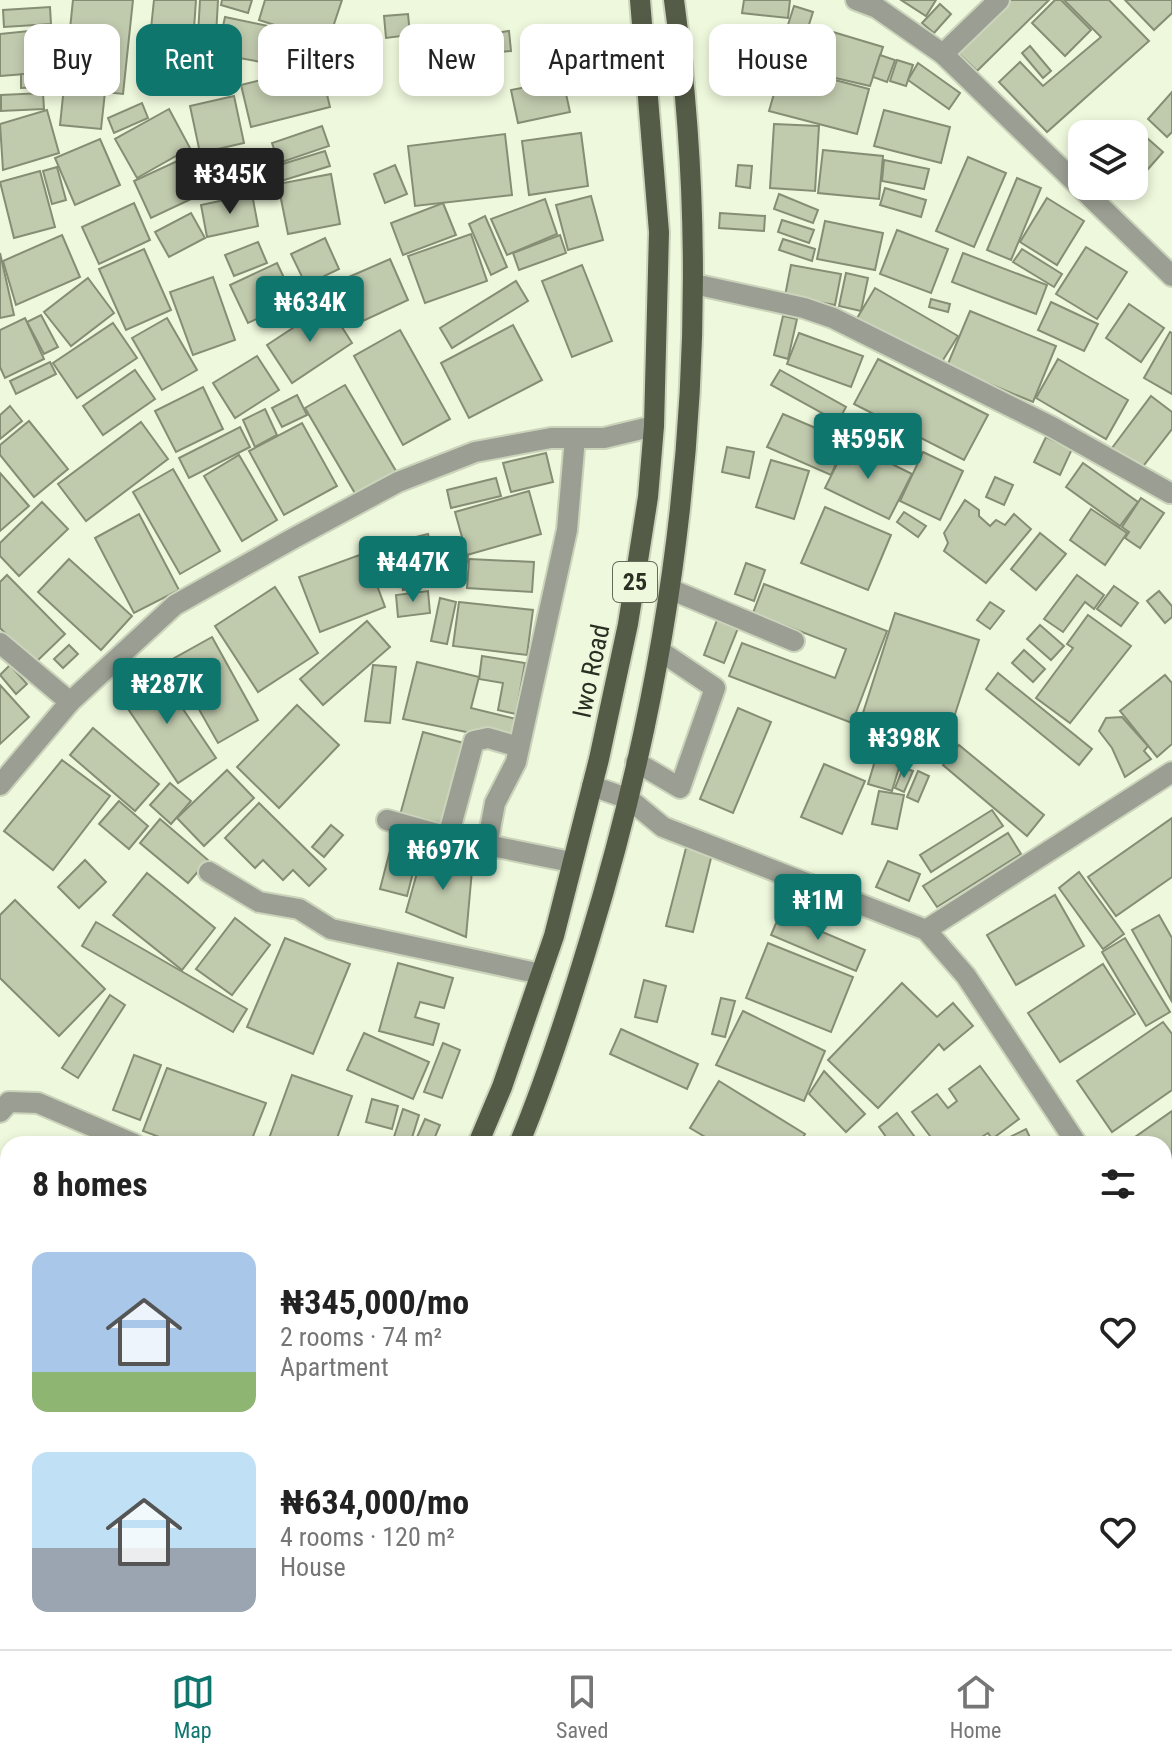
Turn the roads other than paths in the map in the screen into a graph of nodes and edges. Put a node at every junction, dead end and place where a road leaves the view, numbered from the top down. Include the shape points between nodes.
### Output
1 (640, 0) edge
2 (674, 0) edge
3 (856, 0) edge
4 (999, 0) edge
5 (943, 54) junction
6 (1172, 276) edge
7 (694, 284) junction
8 (654, 426) junction
9 (575, 438) junction
10 (1170, 493) edge
11 (672, 590) junction
12 (794, 641) dead end
13 (0, 643) edge
14 (660, 651) junction
15 (70, 702) junction
16 (519, 747) junction
17 (636, 762) junction
18 (1172, 772) edge
19 (0, 785) edge
20 (592, 786) junction
21 (629, 799) junction
22 (387, 820) dead end
23 (448, 837) junction
24 (487, 845) junction
25 (571, 862) junction
26 (209, 872) dead end
27 (926, 930) junction
28 (541, 974) junction
29 (0, 1112) edge
30 (115, 1136) edge
31 (481, 1136) edge
32 (522, 1136) edge
33 (1072, 1136) edge

1 - 8 main road, Iwo Road / 25 via 659,232
2 - 7 main road
3 - 5 street via 877,8
4 - 5 street
5 - 6 street
7 - 10 street via 833,318 1052,427
7 - 11 main road via 687,464
8 - 9 street via 604,438
8 - 20 main road, Iwo Road / 25 via 628,624
9 - 15 street via 475,452 398,482 175,605
9 - 16 street via 567,530
11 - 12 street
11 - 14 main road
13 - 15 street
14 - 17 main road
14 - 17 street via 715,688 680,788
15 - 19 street
16 - 23 street via 488,738 474,741
16 - 24 street via 495,803
17 - 21 main road
18 - 27 street
20 - 21 street
20 - 25 main road, Iwo Road / 25
21 - 27 street via 663,827
21 - 32 main road via 565,1019
22 - 23 street
23 - 24 street
24 - 25 street
25 - 28 main road, Iwo Road / 25
26 - 28 street via 259,902 299,909 331,929
27 - 33 street via 966,976
28 - 31 main road, Iwo Road / 25
29 - 30 street via 9,1102 38,1103

